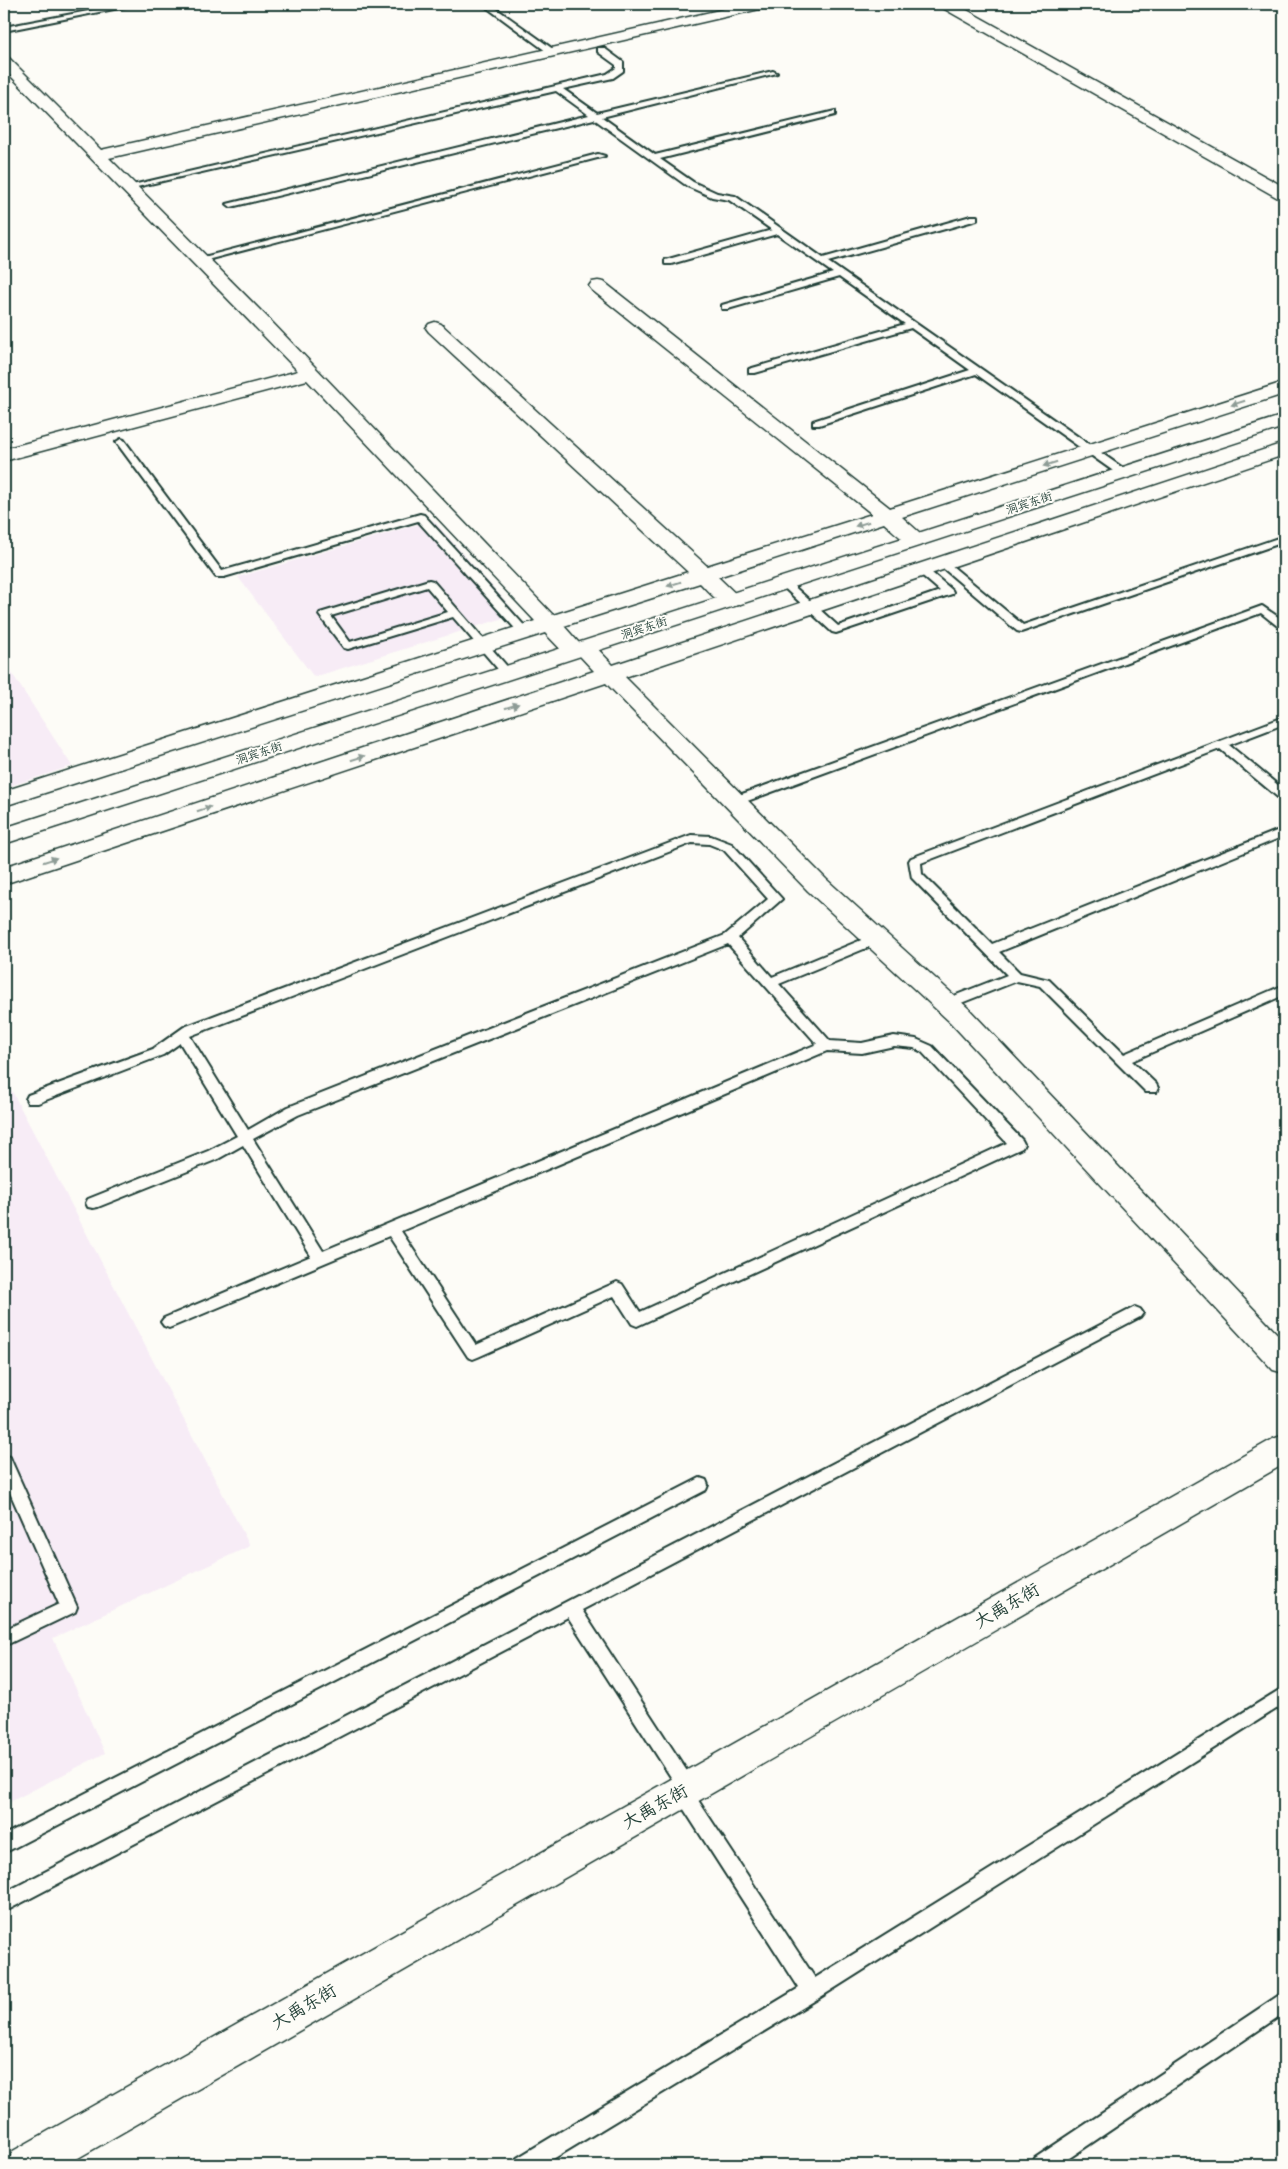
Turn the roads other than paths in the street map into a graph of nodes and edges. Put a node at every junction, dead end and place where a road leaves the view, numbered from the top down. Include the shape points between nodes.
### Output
1 (136, 4) edge
2 (486, 4) edge
3 (764, 4) edge
4 (946, 4) edge
5 (4, 29) edge
6 (601, 50) dead end
7 (553, 52) junction
8 (4, 60) edge
9 (773, 73) dead end
10 (557, 88) junction
11 (832, 113) dead end
12 (595, 116) junction
13 (97, 156) junction
14 (601, 156) dead end
15 (653, 158) junction
16 (128, 187) junction
17 (1284, 194) edge
18 (231, 204) dead end
19 (974, 218) dead end
20 (778, 231) junction
21 (200, 259) junction
22 (821, 261) junction
23 (668, 262) dead end
24 (840, 274) junction
25 (598, 286) dead end
26 (725, 308) dead end
27 (911, 325) junction
28 (435, 328) dead end
29 (752, 371) dead end
30 (977, 371) junction
31 (311, 373) junction
32 (1284, 388) edge
33 (1284, 421) edge
34 (816, 422) dead end
35 (121, 442) dead end
36 (1284, 449) edge
37 (1091, 450) junction
38 (4, 455) edge
39 (1123, 473) junction
40 (888, 516) junction
41 (1284, 539) edge
42 (918, 540) junction
43 (932, 566) junction
44 (704, 575) junction
45 (784, 583) junction
46 (731, 600) junction
47 (810, 607) junction
48 (455, 613) junction
49 (550, 624) junction
50 (1284, 626) edge
51 (524, 632) junction
52 (483, 646) junction
53 (580, 649) junction
54 (506, 673) junction
55 (610, 674) junction
56 (1284, 720) edge
57 (1221, 744) junction
58 (1284, 796) edge
59 (4, 799) edge
60 (735, 801) junction
61 (1284, 832) edge
62 (4, 836) edge
63 (4, 876) edge
64 (730, 938) junction
65 (876, 939) junction
66 (991, 950) junction
67 (1016, 976) junction
68 (770, 983) junction
69 (1284, 990) edge
70 (946, 1004) junction
71 (182, 1035) junction
72 (826, 1046) junction
73 (1123, 1060) junction
74 (1151, 1088) dead end
75 (34, 1099) dead end
76 (245, 1137) junction
77 (93, 1203) dead end
78 (392, 1228) junction
79 (320, 1259) junction
80 (1135, 1313) dead end
81 (169, 1322) dead end
82 (1284, 1361) edge
83 (1284, 1448) edge
84 (4, 1462) edge
85 (700, 1485) dead end
86 (571, 1607) junction
87 (4, 1638) edge
88 (1284, 1695) edge
89 (685, 1789) junction
90 (4, 1844) edge
91 (4, 1903) edge
92 (812, 1991) junction
93 (1284, 2002) edge
94 (27, 2165) edge
95 (524, 2165) edge
96 (1042, 2165) edge

1 - 5 lane
2 - 7 lane
3 - 7 street
4 - 17 street
6 - 10 lane via 620,64 618,72
7 - 13 street
8 - 13 street
9 - 12 lane
10 - 12 lane
10 - 16 lane
11 - 15 lane
12 - 15 lane
12 - 18 lane
13 - 16 street
14 - 21 lane
15 - 20 lane via 696,188 732,198
16 - 21 street
19 - 22 lane
20 - 22 lane
20 - 23 lane
21 - 31 street
22 - 24 lane
24 - 26 lane
24 - 27 lane
25 - 40 street
27 - 29 lane
27 - 30 lane
28 - 44 street
30 - 34 lane
30 - 37 lane
31 - 38 street
31 - 49 street
32 -> 37 street
33 - 39 street, 洞宾东街
35 - 51 lane via 220,575 420,518
36 - 43 street
37 - 39 lane
37 -> 40 street
39 - 42 street, 洞宾东街
40 - 42 street
40 -> 44 street
41 - 43 lane via 1021,629
42 - 45 street, 洞宾东街
43 - 47 street
43 - 47 lane via 948,592 836,630
44 - 46 street
44 -> 49 street
45 - 46 street, 洞宾东街
45 - 47 lane
46 - 53 street, 洞宾东街
47 - 55 street
48 - 48 lane via 348,646 324,615 429,584
48 - 52 lane
49 - 51 street
49 - 53 street
50 - 60 lane via 1262,609
51 - 52 street
52 - 54 lane
52 - 59 street
53 - 54 street, 洞宾东街
53 - 55 street
54 - 62 street, 洞宾东街
55 - 60 street
63 -> 55 street
56 - 57 lane
57 - 58 lane
57 - 66 lane via 915,861 916,875
60 - 65 street via 817,885
61 - 66 lane
64 - 68 lane
64 - 71 lane via 776,899 728,847 711,840 691,839
64 - 76 lane via 293,1111
65 - 68 lane
65 - 70 street
66 - 67 lane
67 - 70 lane
67 - 73 lane via 1044,982
68 - 72 lane
69 - 73 lane
70 - 82 street
71 - 75 lane via 158,1052
71 - 76 lane
72 - 78 lane
72 - 78 lane via 862,1048 894,1041 927,1049 1017,1144 637,1320 616,1288 473,1353
73 - 74 lane
76 - 77 lane via 213,1155
76 - 79 lane
78 - 79 lane
79 - 81 lane
80 - 86 lane
83 - 89 street, 大禹东街
84 - 87 lane via 69,1608
85 - 90 lane
86 - 89 lane
86 - 91 lane
88 - 92 lane
89 - 92 lane
89 - 94 street, 大禹东街
92 - 95 lane
93 - 96 lane

